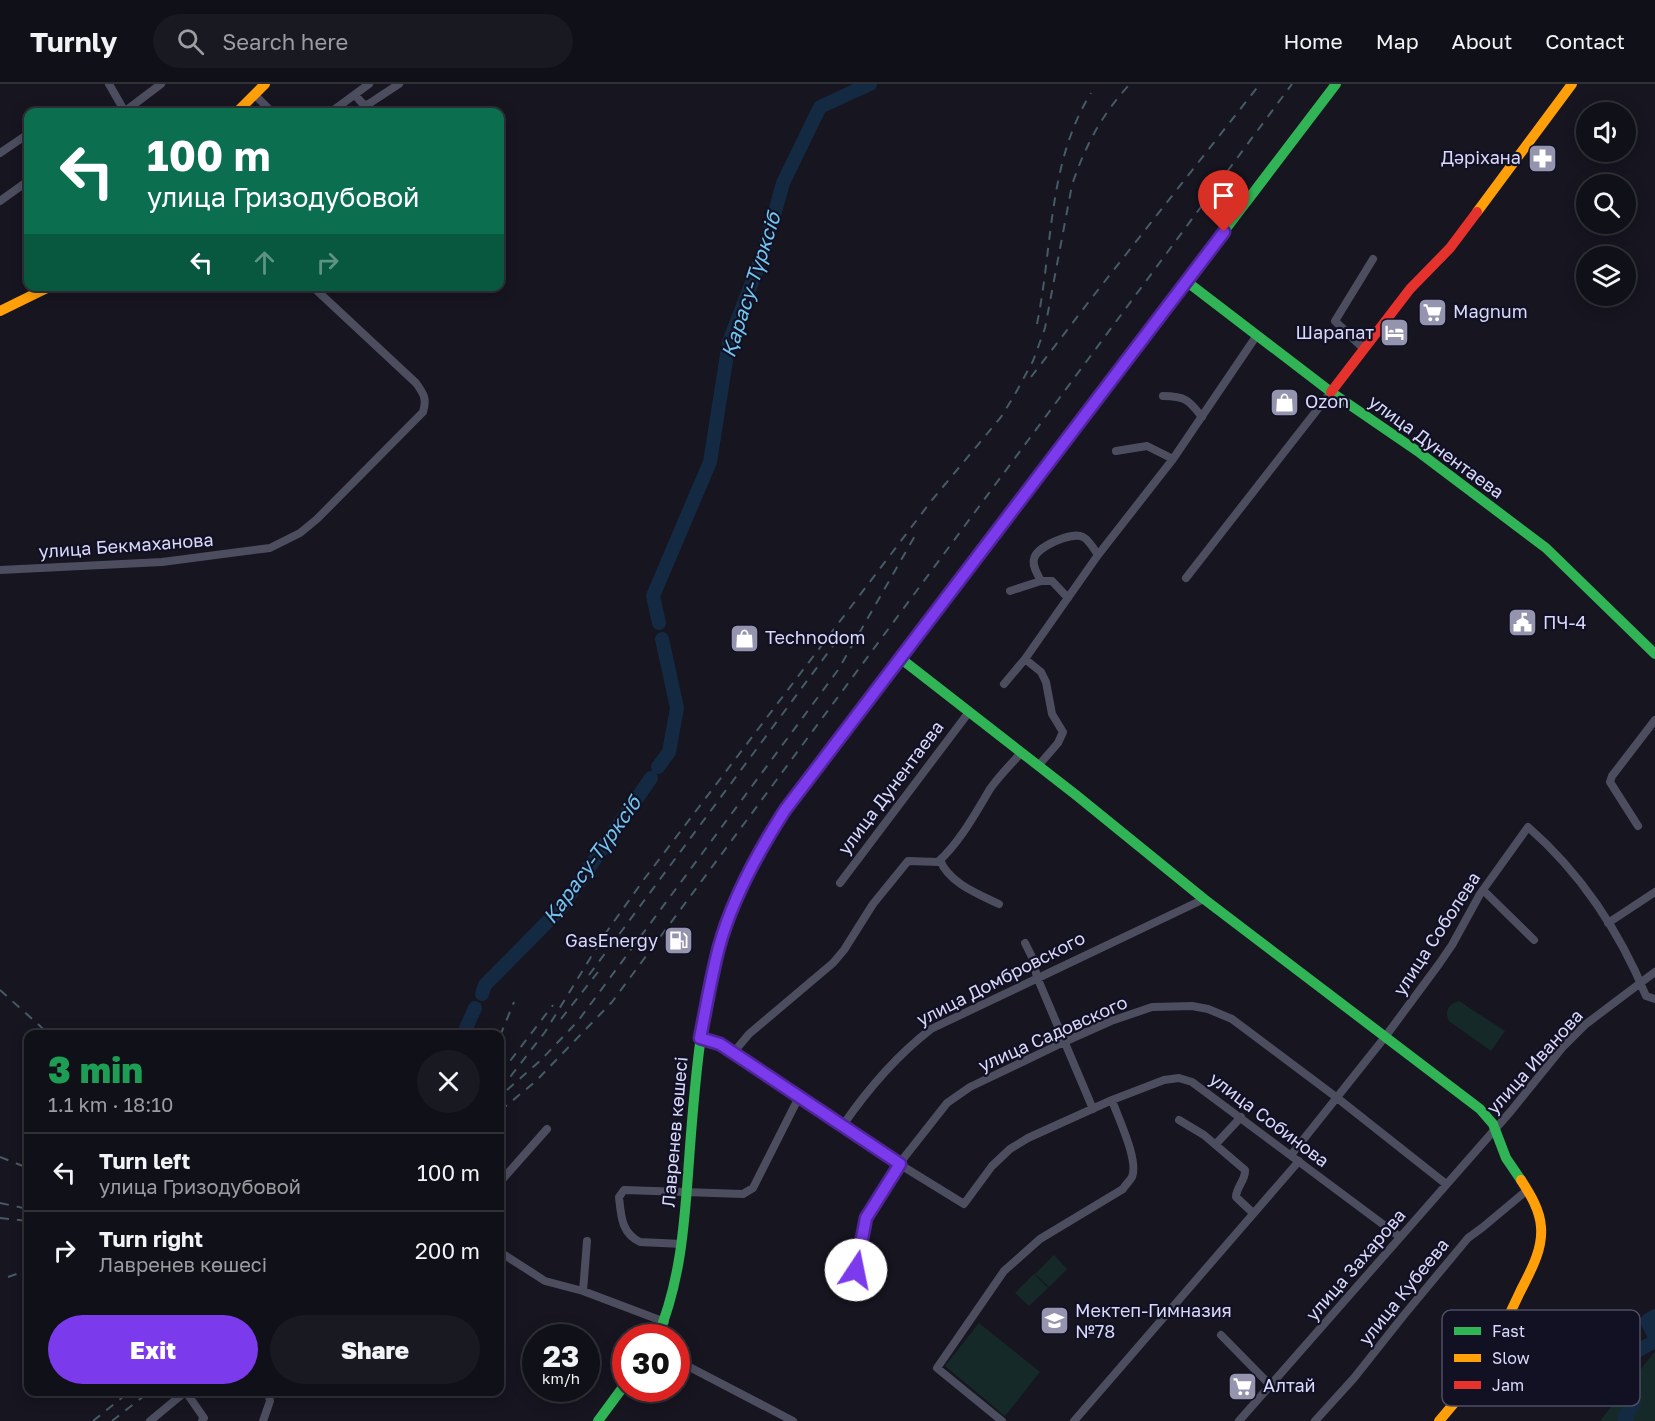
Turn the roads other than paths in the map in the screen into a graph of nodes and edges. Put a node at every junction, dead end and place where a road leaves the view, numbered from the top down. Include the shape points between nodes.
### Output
1 (109, 84) edge
2 (161, 84) edge
3 (265, 84) edge
4 (369, 84) edge
5 (399, 84) edge
6 (1336, 84) edge
7 (1572, 84) edge
8 (255, 95) junction
9 (355, 95) junction
10 (122, 108) edge
11 (129, 108) edge
12 (241, 108) edge
13 (268, 108) edge
14 (337, 108) edge
15 (24, 137) edge
16 (0, 153) edge
17 (24, 184) edge
18 (0, 201) edge
19 (1373, 259) dead end
20 (1186, 281) junction
21 (41, 291) edge
22 (317, 291) edge
23 (0, 311) edge
24 (1257, 335) junction
25 (1364, 349) junction
26 (1331, 392) junction
27 (1163, 396) dead end
28 (1202, 417) junction
29 (1116, 451) dead end
30 (1173, 459) junction
31 (1098, 555) junction
32 (0, 570) edge
33 (1186, 578) dead end
34 (1041, 581) junction
35 (1010, 591) dead end
36 (1068, 598) junction
37 (1655, 654) edge
38 (900, 658) junction
39 (1025, 659) junction
40 (1004, 684) dead end
41 (969, 712) junction
42 (1655, 720) edge
43 (1021, 753) junction
44 (1038, 766) junction
45 (1638, 826) dead end
46 (940, 860) junction
47 (840, 883) dead end
48 (1483, 890) junction
49 (1655, 892) edge
50 (1204, 899) junction
51 (999, 904) dead end
52 (1608, 923) junction
53 (1534, 940) dead end
54 (1025, 942) dead end
55 (1655, 972) edge
56 (1037, 977) junction
57 (1640, 982) junction
58 (1655, 999) edge
59 (1385, 1037) junction
60 (700, 1038) junction
61 (1064, 1042) junction
62 (733, 1053) junction
63 (799, 1097) junction
64 (1336, 1097) junction
65 (1112, 1100) junction
66 (1093, 1109) junction
67 (1241, 1117) junction
68 (1179, 1119) dead end
69 (843, 1125) junction
70 (547, 1129) dead end
71 (1495, 1129) junction
72 (1216, 1144) junction
73 (1291, 1155) junction
74 (1299, 1161) junction
75 (900, 1164) junction
76 (504, 1177) edge
77 (1446, 1184) junction
78 (1526, 1191) junction
79 (686, 1192) junction
80 (1253, 1214) junction
81 (1400, 1237) junction
82 (587, 1241) dead end
83 (682, 1244) junction
84 (504, 1255) edge
85 (856, 1270) dead end
86 (583, 1291) junction
87 (1513, 1310) edge
88 (665, 1322) joint
89 (1221, 1335) dead end
90 (690, 1367) edge
91 (1270, 1385) junction
92 (181, 1396) edge
93 (189, 1396) edge
94 (269, 1396) edge
95 (612, 1402) edge
96 (1453, 1406) edge
97 (150, 1421) edge
98 (202, 1421) edge
99 (263, 1421) edge
100 (598, 1421) edge
101 (794, 1421) edge
102 (1002, 1421) edge
103 (1074, 1421) edge
104 (1239, 1421) edge
105 (1315, 1421) edge
106 (1439, 1421) edge

1 - 10 street
2 - 11 street
3 - 8 street
4 - 9 street
5 - 9 street via 367,105
6 - 20 street, Лавренев көшесі
7 - 25 street via 1450,248 1410,289
8 - 12 street
8 - 13 street
9 - 14 street
15 - 16 street
17 - 18 street
19 - 25 street via 1335,321
20 - 24 street, улица Дунентаева
20 - 38 street, Лавренев көшесі
21 - 23 street
22 - 32 street, улица Бекмаханова via 416,383 426,402 423,412 317,519 270,548 162,562
24 - 26 street, улица Дунентаева
24 - 28 street
25 - 26 street
26 - 33 street
26 - 37 street, улица Дунентаева via 1546,548
27 - 28 street via 1180,396
28 - 30 street
29 - 30 street via 1147,446
30 - 31 street
31 - 34 street via 1086,538 1066,537 1038,551 1034,558
31 - 36 street
34 - 35 street
34 - 36 street via 1052,581
36 - 39 street
38 - 41 street
38 - 60 street, Лавренев көшесі via 762,846 719,946
39 - 40 street
39 - 44 street via 1041,672 1052,714 1063,732
41 - 43 street
41 - 47 street, улица Дунентаева
42 - 45 street via 1610,782
43 - 44 street
43 - 46 street
44 - 50 street
46 - 51 street via 944,870 971,891
46 - 62 street via 908,861 833,963 749,1034
48 - 52 street, улица Соболева via 1528,827 1569,867
48 - 53 street
48 - 59 street, улица Соболева via 1452,945
49 - 52 street
50 - 56 street, улица Домбровского
50 - 59 street
52 - 57 street, улица Соболева
54 - 56 street
55 - 57 street, улица Иванова
56 - 61 street
56 - 69 street, улица Домбровского via 931,1029 909,1046 868,1090
57 - 58 street, улица Соболева via 1646,996
57 - 71 street, улица Иванова via 1562,1048
59 - 64 street, улица Соболева
59 - 71 street via 1463,1096 1488,1117
60 - 62 street
60 - 79 street, Лавренев көшесі
61 - 64 street, улица Садовского via 1152,1007 1208,1009 1232,1019
61 - 66 street
61 - 75 street, улица Садовского via 970,1087 947,1103
62 - 63 street
63 - 69 street
63 - 79 street via 753,1188 743,1194
64 - 73 street, улица Соболева
64 - 77 street, улица Садовского
65 - 66 street, улица Собинова
65 - 67 street, улица Собинова via 1179,1078 1192,1082
65 - 102 street via 1132,1158 1132,1176 1123,1189 1040,1239 1004,1271 936,1368
66 - 75 street, улица Собинова via 1010,1149 964,1204
67 - 72 street
67 - 73 street, улица Собинова
68 - 72 street
69 - 75 street
70 - 76 street
71 - 77 street, улица Захарова
71 - 78 street via 1503,1152
72 - 80 street via 1245,1170 1236,1197
73 - 74 street, улица Собинова
74 - 80 street
74 - 81 street, улица Собинова
75 - 85 street, улица Садовского via 866,1218
77 - 81 street, улица Захарова
78 - 87 street via 1540,1224 1540,1241
78 - 105 street, улица Кубеева via 1468,1238
79 - 83 street, Лавренев көшесі
79 - 83 street via 624,1190 619,1197 623,1226 634,1239
80 - 103 street
81 - 91 street, улица Захарова
82 - 86 street
83 - 88 street, Лавренев көшесі
84 - 86 street via 545,1281
86 - 88 street
89 - 91 street
90 - 101 street
91 - 104 street, улица Захарова
92 - 97 street
93 - 98 street via 204,1418
94 - 99 street
95 - 100 street
96 - 106 street

